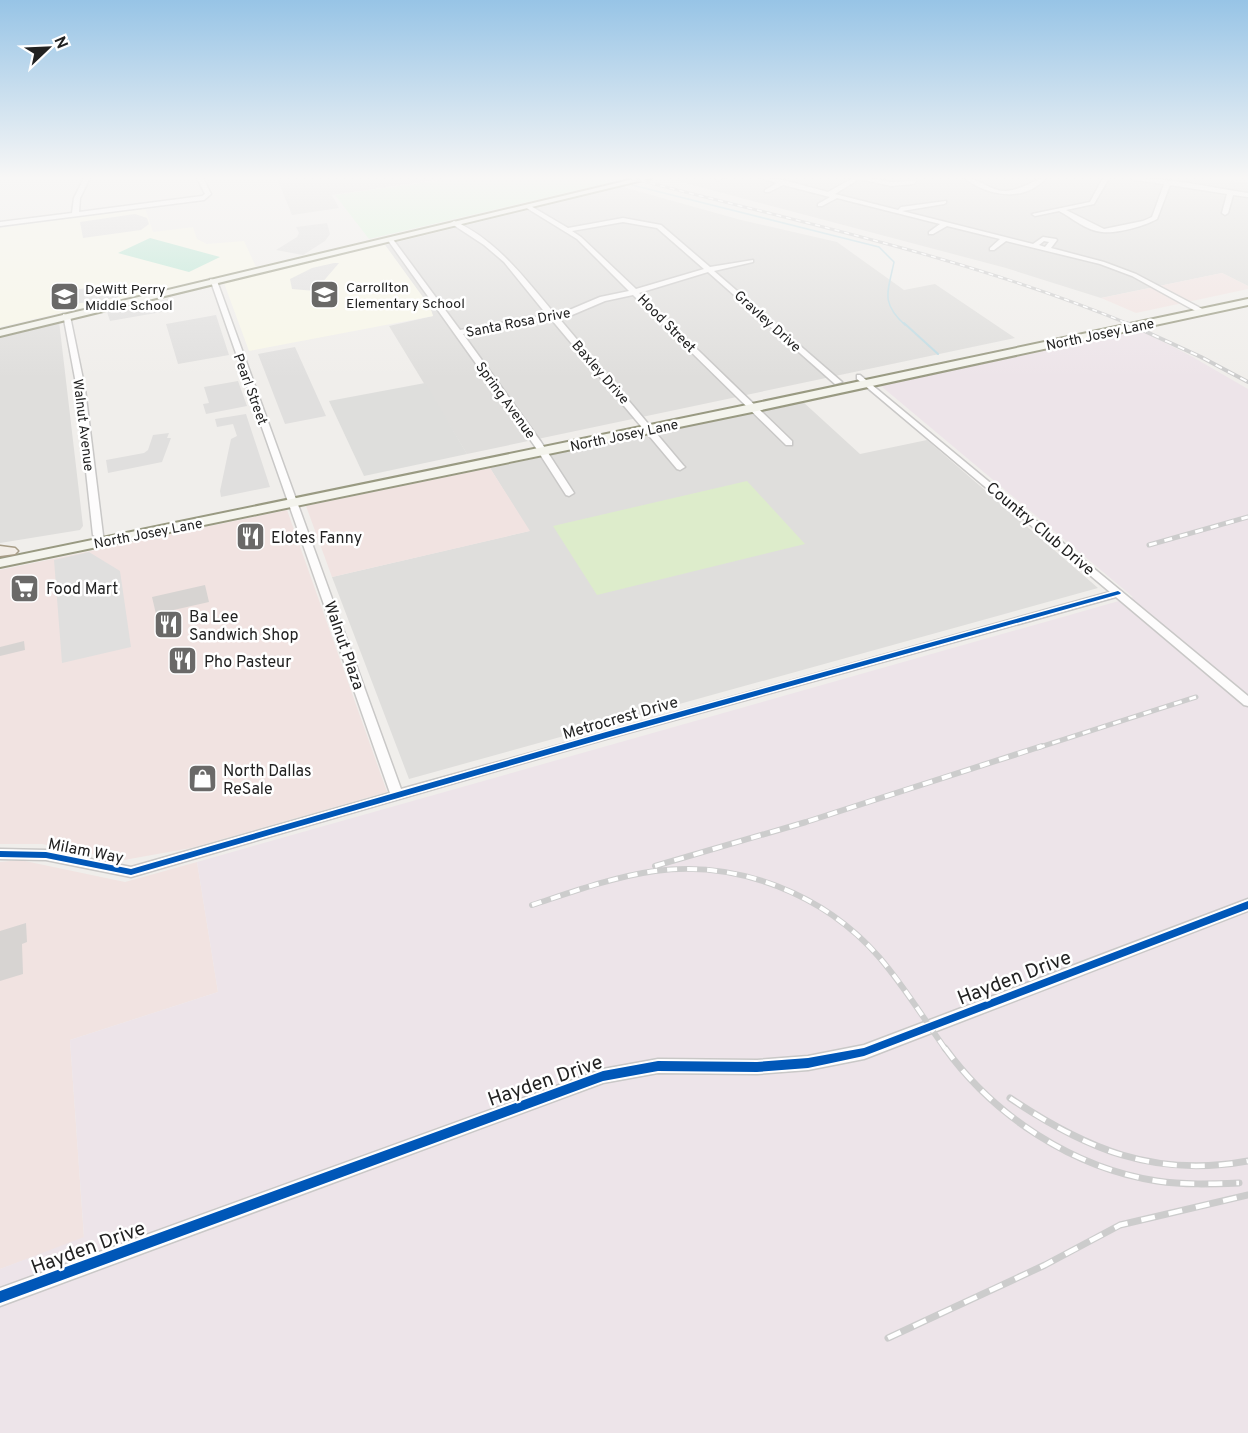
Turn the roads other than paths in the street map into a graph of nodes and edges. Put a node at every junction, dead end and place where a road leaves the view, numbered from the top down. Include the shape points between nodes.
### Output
1 (365, 245) edge
2 (394, 245) edge
3 (483, 245) edge
4 (584, 245) edge
5 (682, 245) edge
6 (997, 245) edge
7 (1050, 245) edge
8 (992, 249) dead end
9 (751, 261) dead end
10 (710, 268) junction
11 (213, 281) junction
12 (634, 291) junction
13 (1248, 295) edge
14 (1248, 302) edge
15 (1194, 310) junction
16 (66, 316) junction
17 (553, 316) junction
18 (0, 333) edge
19 (458, 333) junction
20 (864, 380) junction
21 (838, 382) junction
22 (749, 405) junction
23 (647, 426) junction
24 (789, 443) dead end
25 (541, 448) junction
26 (680, 467) dead end
27 (569, 493) dead end
28 (292, 500) junction
29 (98, 535) junction
30 (2, 554) edge
31 (1118, 593) junction
32 (1248, 702) edge
33 (397, 795) junction
34 (0, 854) edge
35 (131, 872) joint
36 (1248, 905) edge
37 (0, 1297) edge

1 - 11 main road
2 - 19 street, Spring Avenue
3 - 17 street, Baxley Drive via 506,261
4 - 12 street, Hood Street
5 - 10 street, Gravley Drive
6 - 8 street
7 - 15 street via 1048,248 1123,276
9 - 10 street, Santa Rosa Drive
10 - 12 street, Santa Rosa Drive
10 - 21 street, Gravley Drive
11 - 16 main road
11 - 28 street, Pearl Street
12 - 17 street, Santa Rosa Drive
12 - 22 street, Hood Street
13 - 15 main road, North Josey Lane
14 - 15 main road, North Josey Lane
15 - 20 main road, North Josey Lane
16 - 18 main road
16 - 29 street, Walnut Avenue via 81,389
17 - 19 street, Santa Rosa Drive
17 - 23 street, Baxley Drive
19 - 25 street, Spring Avenue
20 - 21 main road, North Josey Lane
20 - 22 main road, North Josey Lane
20 - 31 street, Country Club Drive
21 - 22 main road, North Josey Lane
22 - 23 main road, North Josey Lane
22 - 24 street, Hood Street
23 - 25 main road, North Josey Lane
23 - 26 street, Baxley Drive
25 - 27 street, Spring Avenue
25 - 28 main road, North Josey Lane
28 - 29 main road, North Josey Lane
28 - 30 main road, North Josey Lane
28 - 33 street, Walnut Plaza
29 - 30 main road, North Josey Lane
31 - 32 street, Country Club Drive
31 - 33 street, Metrocrest Drive
33 - 35 street, Metrocrest Drive
34 - 35 street, Milam Way via 46,855
36 - 37 street, Hayden Drive via 864,1052 808,1063 658,1066 603,1076

